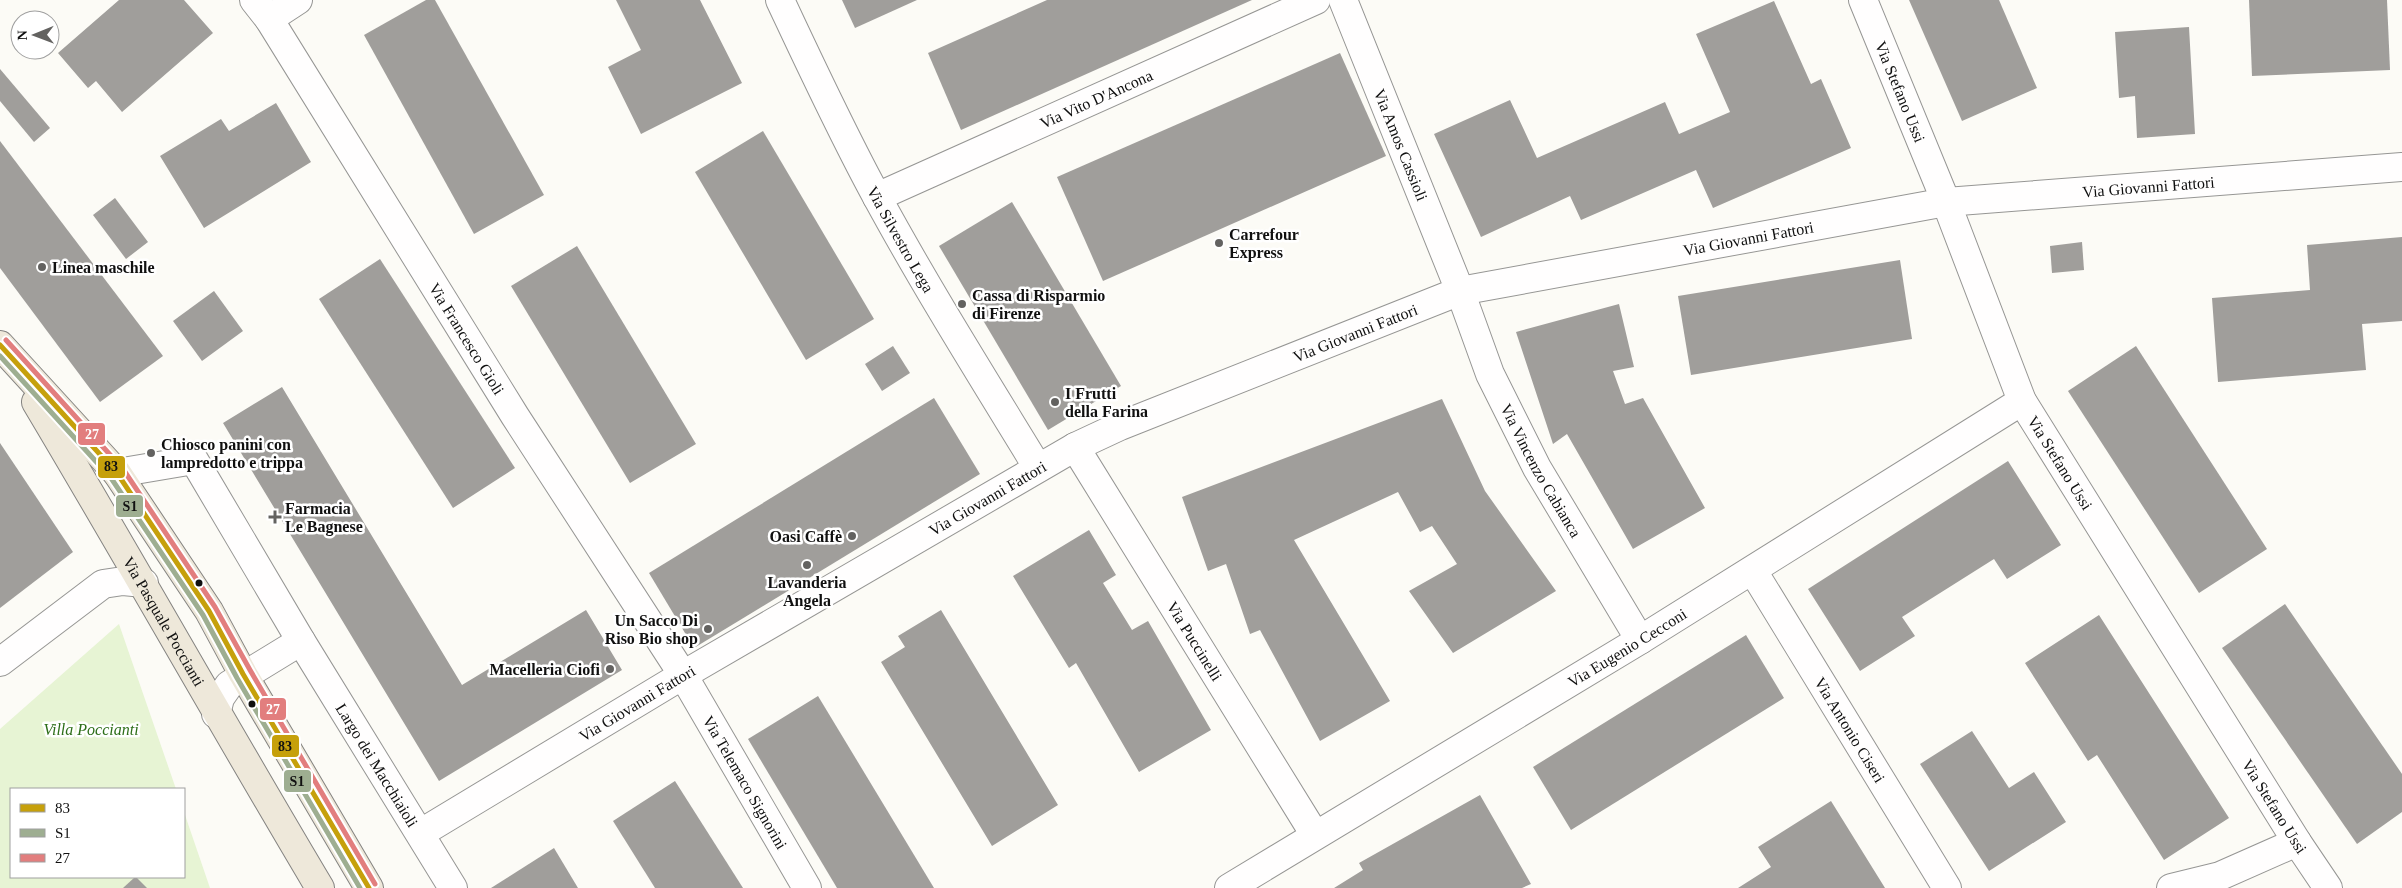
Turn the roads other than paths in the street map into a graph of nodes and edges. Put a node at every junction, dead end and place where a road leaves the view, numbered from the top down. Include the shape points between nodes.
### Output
1 (298, 0) edge
2 (780, 0) edge
3 (1316, 0) edge
4 (1343, 0) edge
5 (1863, 0) edge
6 (262, 9) edge
7 (2402, 167) edge
8 (877, 197) junction
9 (1946, 202) junction
10 (1460, 291) junction
11 (3, 349) edge
12 (2022, 401) junction
13 (1075, 447) junction
14 (1038, 468) junction
15 (117, 473) junction
16 (1753, 570) junction
17 (144, 583) junction
18 (1640, 640) junction
19 (301, 641) junction
20 (0, 662) edge
21 (243, 674) junction
22 (683, 675) junction
23 (216, 714) junction
24 (420, 833) junction
25 (1315, 835) junction
26 (2297, 842) junction
27 (320, 888) edge
28 (368, 888) edge
29 (453, 888) edge
30 (807, 888) edge
31 (1230, 888) edge
32 (1948, 888) edge
33 (2171, 888) edge
34 (2328, 888) edge

1 - 6 street
2 - 8 street, Via Silvestro Lega
3 - 8 street, Via Vito D'Ancona
4 - 10 street, Via Amos Cassioli
5 - 9 street, Via Stefano Ussi
6 - 22 street, Via Francesco Gioli via 514,416
7 - 9 street, Via Giovanni Fattori
8 - 14 street, Via Silvestro Lega
9 - 10 street, Via Giovanni Fattori
9 - 12 street, Via Stefano Ussi
10 - 13 street, Via Giovanni Fattori via 1120,426
10 - 18 street, Via Vincenzo Cabianca via 1490,374 1538,468
11 - 15 main road, Via Pasquale Poccianti
11 - 17 main road, Via Pasquale Poccianti
12 - 16 street, Via Eugenio Cecconi
12 - 26 street, Via Stefano Ussi
13 - 14 street, Via Giovanni Fattori
13 - 25 street, Via Puccinelli
14 - 22 street, Via Giovanni Fattori
15 - 19 street, Largo dei Macchiaioli via 194,460
15 - 21 main road, Via Pasquale Poccianti via 194,586
16 - 18 street, Via Eugenio Cecconi
16 - 32 street, Via Antonio Ciseri
17 - 20 street via 123,581 103,584
17 - 23 main road, Via Pasquale Poccianti
18 - 25 street, Via Eugenio Cecconi
19 - 21 street
19 - 24 street, Largo dei Macchiaioli
21 - 23 street via 220,698
21 - 28 main road, Via Pasquale Poccianti
22 - 24 street, Via Giovanni Fattori
22 - 30 street, Via Telemaco Signorini
23 - 27 main road, Via Pasquale Poccianti
24 - 29 street, Largo dei Macchiaioli
25 - 31 street, Via Eugenio Cecconi
26 - 33 street via 2220,876
26 - 34 street, Via Stefano Ussi

